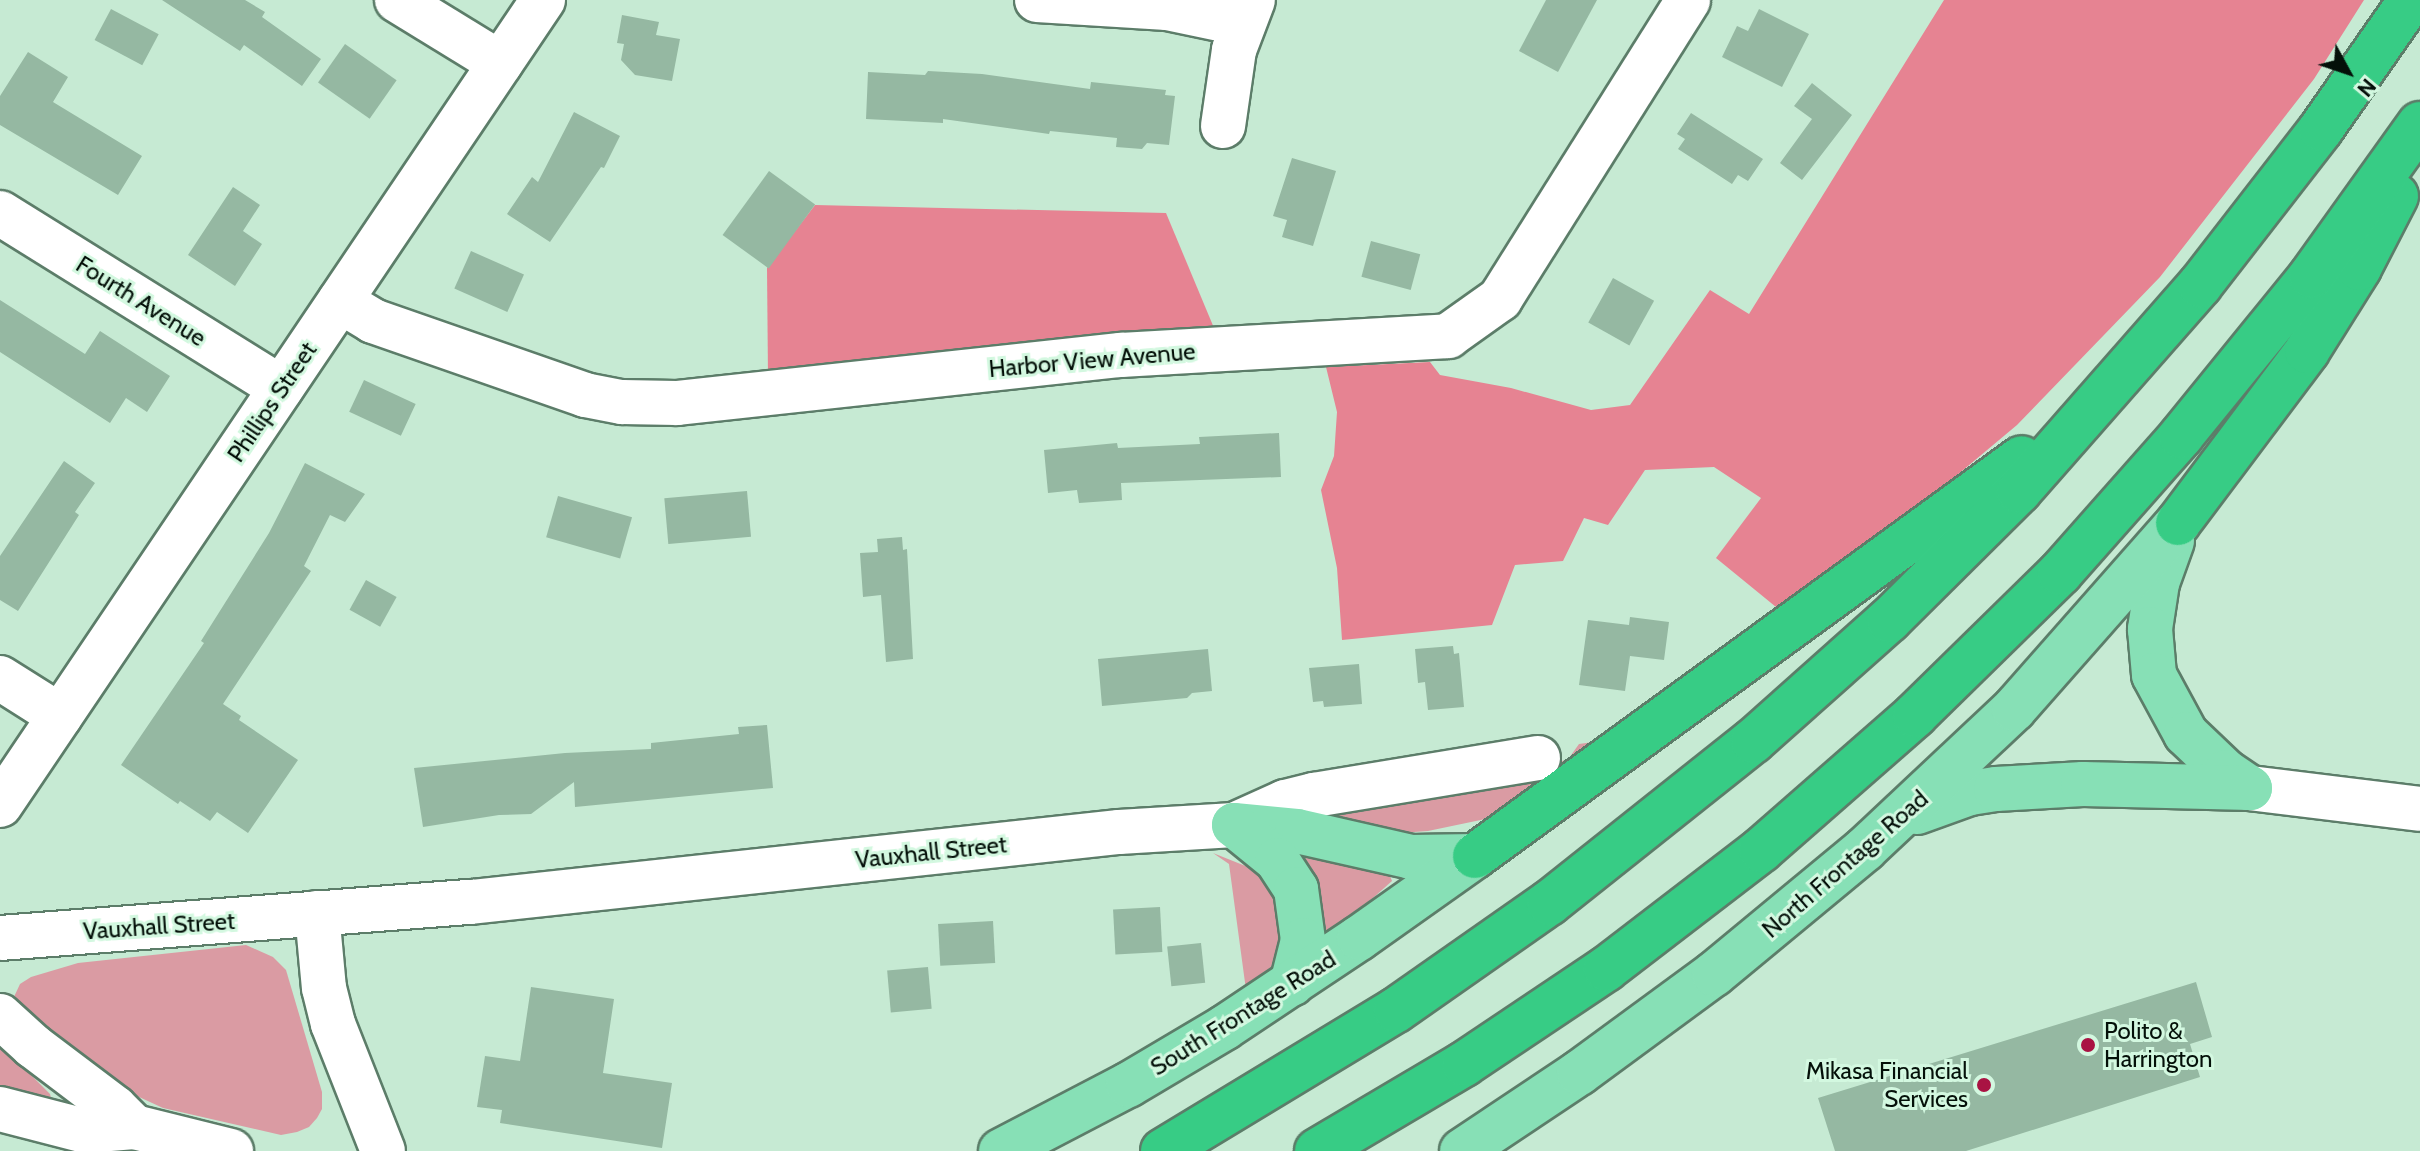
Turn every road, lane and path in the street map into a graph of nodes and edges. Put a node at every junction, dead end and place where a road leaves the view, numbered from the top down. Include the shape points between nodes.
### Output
1 (397, 0) edge
2 (543, 0) edge
3 (1037, 0) edge
4 (1688, 0) edge
5 (2411, 0) edge
6 (1248, 12) edge
7 (500, 63) junction
8 (2420, 124) edge
9 (1223, 126) dead end
10 (2420, 141) edge
11 (0, 213) edge
12 (340, 301) junction
13 (281, 388) junction
14 (2101, 400) junction
15 (2178, 523) junction
16 (0, 678) edge
17 (60, 716) junction
18 (1538, 758) dead end
19 (2250, 788) junction
20 (0, 805) edge
21 (2420, 809) edge
22 (1898, 820) junction
23 (1234, 825) junction
24 (1475, 856) junction
25 (317, 913) junction
26 (0, 938) edge
27 (1292, 984) junction
28 (0, 1016) edge
29 (0, 1109) edge
30 (134, 1127) junction
31 (231, 1151) edge
32 (383, 1151) edge
33 (1001, 1151) edge
34 (1163, 1151) edge
35 (1317, 1151) edge
36 (1462, 1151) edge

1 - 7 street
2 - 7 street, Phillips Street
3 - 6 street
4 - 12 street, Harbor View Avenue via 1500,299 1448,336 1121,355 677,403 622,402 585,395 373,321
5 - 14 highway via 2261,209
6 - 9 street via 1234,50
7 - 12 street, Phillips Street
8 - 35 highway via 2311,276 2149,474 2060,573 1915,715 1761,850 1630,952 1464,1064
10 - 15 highway via 2342,296 2265,412
11 - 13 street, Fourth Avenue
12 - 13 street, Phillips Street
13 - 17 street, Phillips Street
14 - 24 highway
14 - 34 highway via 1909,601 1652,824 1429,987
15 - 19 main road via 2161,568 2150,629 2154,675 2186,734
15 - 22 main road, North Frontage Road via 2024,699
16 - 17 street
17 - 20 street, Phillips Street
18 - 23 street, Vauxhall Street via 1330,791 1285,802
19 - 21 street
19 - 22 main road via 2083,784 1996,789 1944,801
22 - 36 main road, North Frontage Road via 1714,974
23 - 24 main road via 1297,831 1411,857
23 - 25 street, Vauxhall Street via 1119,832 501,899
23 - 27 main road via 1277,860 1296,889 1303,940
24 - 27 main road, South Frontage Road
25 - 26 street, Vauxhall Street
25 - 32 street via 333,1024
27 - 33 main road, South Frontage Road via 1161,1066
28 - 30 street
29 - 30 street via 85,1131
30 - 31 street

